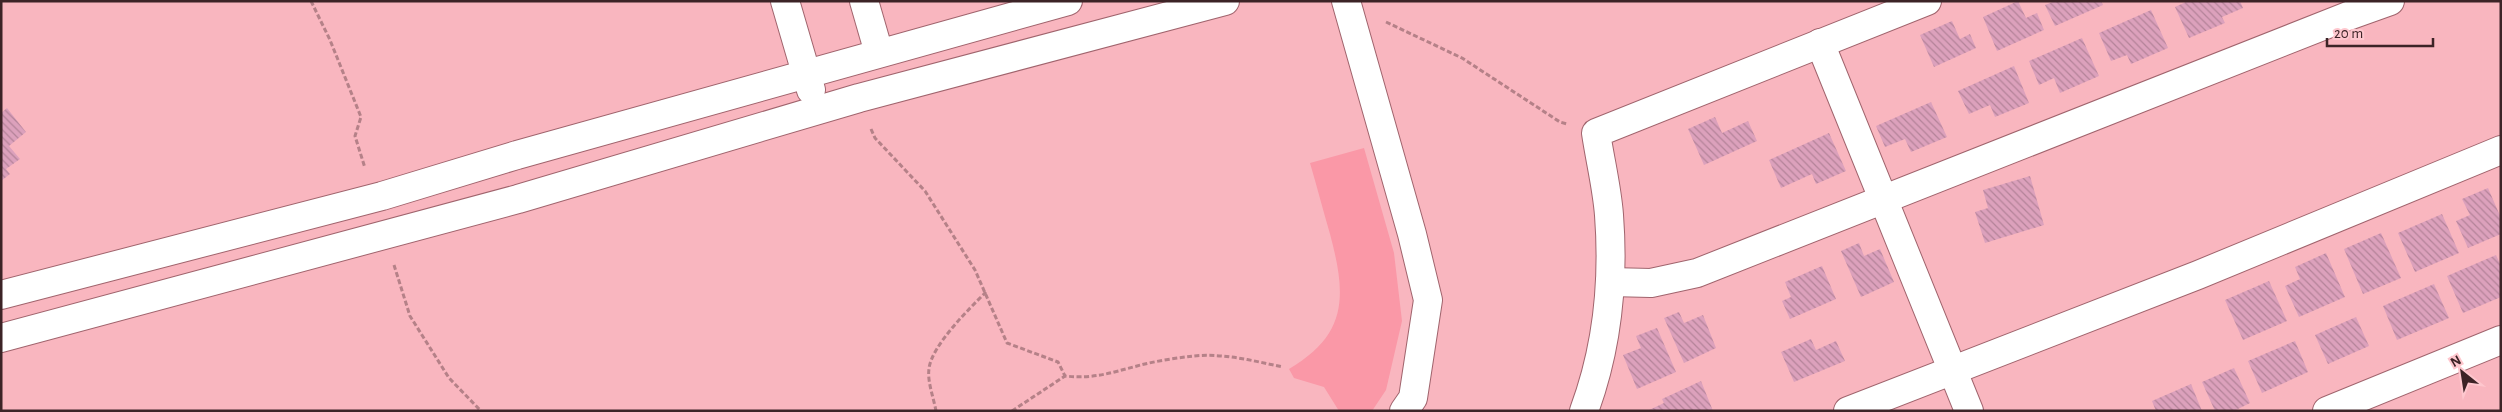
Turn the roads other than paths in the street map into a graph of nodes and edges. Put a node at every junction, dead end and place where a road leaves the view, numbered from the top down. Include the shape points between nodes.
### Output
1 (785, 1) edge
2 (864, 1) edge
3 (1068, 1) edge
4 (1225, 1) edge
5 (1927, 1) edge
6 (2390, 1) edge
7 (1346, 3) edge
8 (1820, 43) junction
9 (879, 53) junction
10 (806, 74) junction
11 (818, 110) junction
12 (2501, 150) edge
13 (1882, 200) junction
14 (1610, 282) junction
15 (1, 295) edge
16 (1, 338) edge
17 (2501, 340) edge
18 (1952, 369) junction
19 (1404, 411) edge
20 (1584, 411) edge
21 (1848, 411) edge
22 (1968, 411) edge
23 (2327, 411) edge

1 - 10 street
2 - 9 street
3 - 9 street
4 - 11 street
5 - 8 street
6 - 13 street
7 - 19 street via 1428,300 1413,398
8 - 13 street
8 - 14 street via 1596,132 1609,215
9 - 10 street
10 - 11 street
10 - 15 street via 375,197
11 - 16 street via 518,199
12 - 18 street via 2198,275
13 - 14 street via 1697,274 1651,283
13 - 18 street
14 - 20 street via 1601,353
17 - 23 street
18 - 21 street
18 - 22 street

